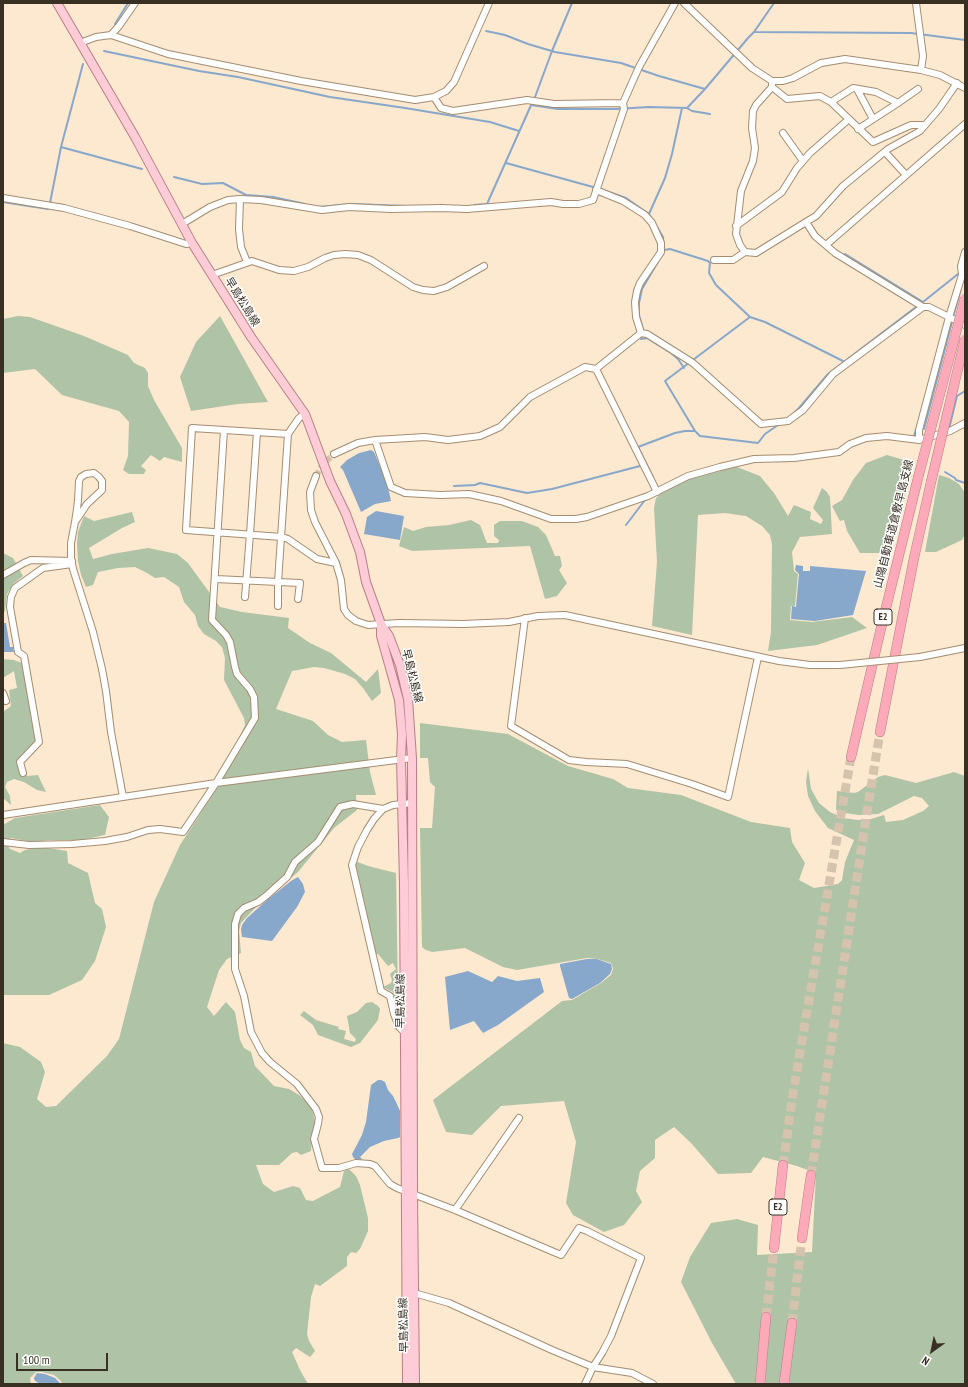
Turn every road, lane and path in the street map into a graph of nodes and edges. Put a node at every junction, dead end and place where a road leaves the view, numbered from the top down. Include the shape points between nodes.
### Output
1 (57, 3) edge
2 (135, 3) edge
3 (489, 3) edge
4 (675, 3) edge
5 (684, 3) edge
6 (916, 3) edge
7 (111, 35) junction
8 (80, 43) junction
9 (921, 70) junction
10 (957, 83) junction
11 (772, 84) junction
12 (857, 88) junction
13 (965, 88) edge
14 (918, 89) dead end
15 (434, 97) junction
16 (832, 102) junction
17 (898, 103) junction
18 (624, 106) junction
19 (849, 119) junction
20 (873, 119) junction
21 (965, 124) edge
22 (925, 125) junction
23 (858, 129) junction
24 (783, 133) dead end
25 (885, 152) junction
26 (803, 161) junction
27 (906, 175) junction
28 (596, 190) junction
29 (3, 198) edge
30 (240, 199) junction
31 (806, 222) junction
32 (182, 224) junction
33 (736, 226) junction
34 (192, 243) junction
35 (826, 245) junction
36 (745, 252) junction
37 (965, 252) edge
38 (714, 260) dead end
39 (247, 262) junction
40 (484, 266) dead end
41 (212, 275) junction
42 (965, 298) edge
43 (923, 307) junction
44 (949, 317) junction
45 (965, 325) edge
46 (641, 333) junction
47 (965, 339) edge
48 (596, 369) junction
49 (305, 414) junction
50 (965, 423) edge
51 (224, 430) junction
52 (256, 432) junction
53 (288, 434) junction
54 (375, 440) junction
55 (919, 440) junction
56 (334, 454) tunnel mouth
57 (316, 476) tunnel mouth
58 (657, 492) junction
59 (75, 522) junction
60 (218, 532) junction
61 (250, 534) junction
62 (282, 536) junction
63 (72, 562) junction
64 (336, 563) junction
65 (3, 575) edge
66 (216, 579) junction
67 (246, 581) junction
68 (278, 582) junction
69 (245, 597) dead end
70 (298, 598) dead end
71 (278, 606) dead end
72 (525, 618) junction
73 (381, 624) junction
74 (965, 648) edge
75 (758, 656) junction
76 (3, 693) edge
77 (6, 701) dead end
78 (880, 732) tunnel mouth
79 (851, 757) tunnel mouth
80 (412, 758) junction
81 (401, 759) junction
82 (23, 773) dead end
83 (216, 783) junction
84 (123, 797) junction
85 (402, 803) junction
86 (412, 803) junction
87 (383, 809) junction
88 (3, 815) edge
89 (3, 842) edge
90 (405, 1033) junction
91 (519, 1118) dead end
92 (783, 1165) tunnel mouth
93 (811, 1175) tunnel mouth
94 (409, 1192) junction
95 (455, 1210) junction
96 (802, 1238) tunnel mouth
97 (774, 1248) tunnel mouth
98 (414, 1293) junction
99 (766, 1317) tunnel mouth
100 (792, 1323) tunnel mouth
101 (593, 1367) junction
102 (407, 1384) edge
103 (415, 1384) edge
104 (585, 1384) edge
105 (653, 1384) edge
106 (760, 1384) edge
107 (784, 1384) edge

1 - 8 main road, 早島松島線
2 - 7 street
3 - 15 street via 454,82
4 - 18 street via 639,67
5 - 11 street
6 - 9 street via 923,56
7 - 8 street
7 - 15 street via 168,54 301,81 415,100
8 - 32 main road, 早島松島線
9 - 10 street
9 - 11 street via 845,59 821,63 793,78
10 - 13 street
10 - 22 street
11 - 16 street via 787,99 820,96
11 - 33 street via 753,111 755,148 753,161 741,191
12 - 16 street
12 - 17 street via 876,92
12 - 20 street
14 - 17 street
15 - 18 street via 441,108 453,111 527,100 554,104
16 - 19 street
17 - 20 street
18 - 28 street
19 - 23 street
19 - 26 street
20 - 23 street
21 - 27 street
22 - 23 street via 911,125 873,142
22 - 25 street
24 - 26 street
25 - 27 street
25 - 31 street via 843,186 816,216
26 - 33 street via 782,192
27 - 35 street
28 - 30 street via 593,200 579,204 551,202 466,209 322,210
28 - 46 street via 623,201 645,215 652,223 661,243 661,252 637,291 636,317
29 - 34 street via 64,208 186,244
30 - 32 street via 228,200 210,207
30 - 39 street via 238,229
31 - 35 street via 815,236
31 - 36 street via 756,253
32 - 34 main road, 早島松島線
33 - 36 street via 736,234
34 - 41 main road, 早島松島線
35 - 43 street
36 - 38 street via 733,260
37 - 44 street via 961,266 962,275
39 - 40 street via 294,271 334,255 358,255 371,260 413,287 434,291 447,287
39 - 41 street
41 - 49 main road, 早島松島線 via 251,337
42 - 79 highway, 山陽自動車道倉敷早島支線 / E2, bridge via 918,478
43 - 44 street via 929,307
43 - 46 street via 833,374 803,410 788,421 761,424 692,362 647,334
44 - 45 street
44 - 55 street via 919,430
46 - 48 street
47 - 78 highway, E2, bridge via 911,573
48 - 54 street via 585,367 530,397 500,427 480,436 448,440 424,437
48 - 58 street
49 - 53 street
49 - 73 main road, 早島松島線 via 360,552 366,582
50 - 55 street via 950,431
51 - 52 street
51 - 60 street
51 - 60 street via 192,428 186,522 186,530
52 - 53 street
52 - 61 street
53 - 62 street
54 - 56 street via 358,443
54 - 58 street via 391,487 405,493 469,494 501,501 551,519 564,519 587,517
55 - 58 street via 888,436 866,438 850,444 839,452 794,458 754,459 688,476
57 - 64 street via 310,492 311,510
59 - 59 street via 79,482 81,477 94,473 101,479 102,488
59 - 63 street via 71,543
60 - 61 street
60 - 66 street
61 - 62 street
61 - 67 street
62 - 64 street via 317,560
62 - 68 street
63 - 65 street via 31,560
63 - 82 street via 43,568 15,588 11,597 10,607 18,652 24,656 39,742 20,762
63 - 84 street via 102,669
64 - 73 street via 341,580 344,609 348,615 368,625
66 - 67 street
66 - 83 street via 212,620 230,642 237,674 250,688 255,701 255,718
67 - 68 street
67 - 69 street
68 - 70 street via 300,583
68 - 71 street
72 - 73 street via 509,622 463,624
72 - 75 street via 552,615 580,618
72 - 75 street via 511,726 569,760 627,764 728,798
73 - 80 main road, 早島松島線 via 389,636 400,665 408,699
73 - 81 main road, 早島松島線 via 381,636 398,700 402,734
74 - 75 street, bridge via 920,657 824,666 795,664
76 - 77 street
80 - 81 street
80 - 86 main road, 早島松島線
81 - 83 street
81 - 85 main road, 早島松島線
83 - 84 street
83 - 89 street via 183,832 148,830 105,841 72,844 29,845
84 - 88 street
85 - 86 street
85 - 87 street
85 - 90 main road, 早島松島線
86 - 94 main road, 早島松島線
87 - 90 street via 374,819 358,847 352,865 381,992 390,996 399,1027
87 - 94 street via 353,804 340,807 318,842 295,862 287,877 266,896 238,914 235,924 234,961 256,1044 270,1062 297,1084 316,1109 319,1117 314,1139 322,1168 366,1163 375,1166 390,1184
90 - 94 main road, 早島松島線
91 - 95 street
92 - 97 highway, E2
93 - 96 highway
94 - 95 street
94 - 98 main road, 早島松島線
94 - 102 main road, 早島松島線
95 - 101 street via 560,1255 579,1228 641,1258 611,1336
98 - 101 street via 449,1303
98 - 103 main road, 早島松島線
99 - 106 highway
100 - 107 highway
101 - 104 street
101 - 105 street via 632,1374

